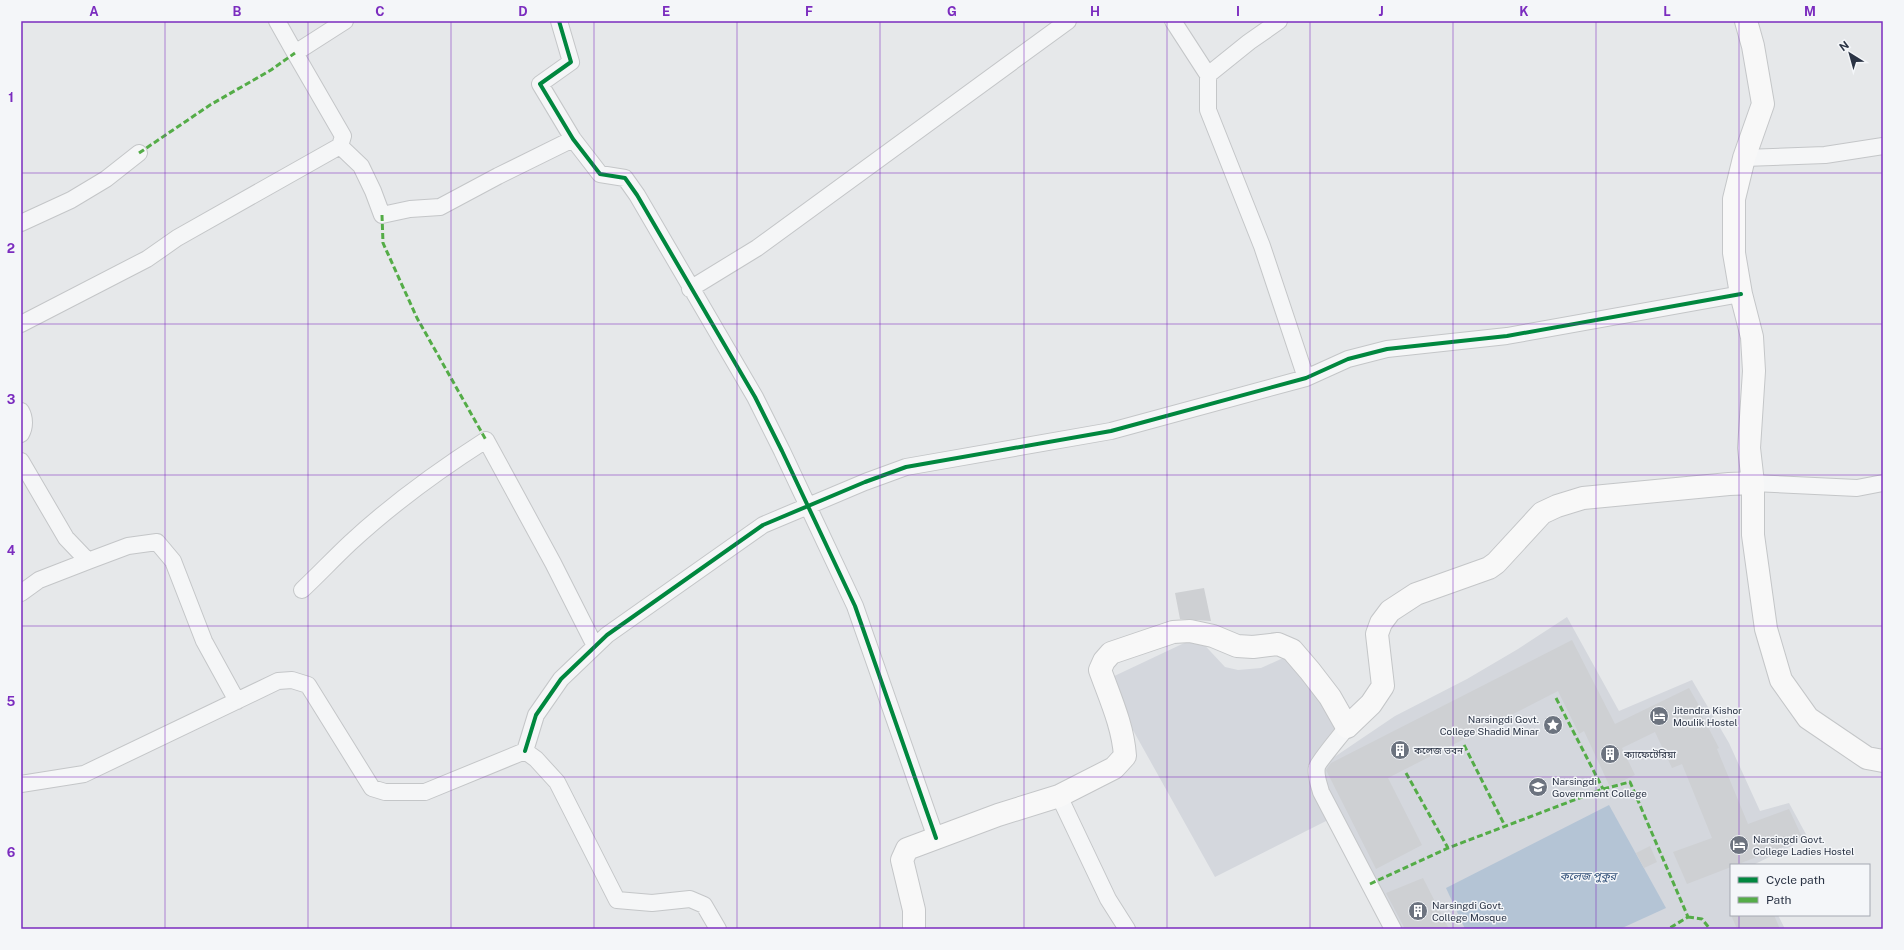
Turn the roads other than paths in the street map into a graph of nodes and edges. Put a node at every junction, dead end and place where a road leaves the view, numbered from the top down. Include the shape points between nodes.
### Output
1 (277, 21) edge
2 (345, 21) edge
3 (559, 21) edge
4 (1068, 21) edge
5 (1173, 21) edge
6 (1279, 21) edge
7 (1746, 21) edge
8 (294, 53) junction
9 (1208, 75) junction
10 (573, 139) junction
11 (340, 146) junction
12 (1883, 146) edge
13 (139, 153) dead end
14 (1744, 158) junction
15 (21, 223) edge
16 (690, 289) junction
17 (1741, 294) junction
18 (21, 324) edge
19 (1306, 378) junction
20 (21, 411) edge
21 (21, 434) edge
22 (21, 461) edge
23 (1883, 482) edge
24 (1753, 483) junction
25 (807, 505) junction
26 (88, 561) junction
27 (302, 590) dead end
28 (21, 593) edge
29 (595, 646) junction
30 (238, 701) junction
31 (1347, 727) junction
32 (525, 751) junction
33 (1883, 761) edge
34 (21, 784) edge
35 (1059, 796) junction
36 (936, 838) junction
37 (718, 929) edge
38 (914, 929) edge
39 (1127, 929) edge
40 (1393, 929) edge

1 - 8 street
2 - 8 street
3 - 10 street via 571,62 540,84
4 - 16 street via 757,248
5 - 9 street
6 - 9 street
7 - 14 street via 1763,104
8 - 11 street via 343,136
9 - 19 street via 1208,110 1262,246
10 - 11 street via 440,207 410,209 382,215 361,166
10 - 16 street via 600,174 625,178
11 - 18 street via 177,238 147,259
12 - 14 street via 1825,155
13 - 15 street via 106,179 71,200
14 - 17 street via 1734,199 1734,254
16 - 25 street via 755,397
17 - 19 street via 1507,336 1387,349 1348,359
17 - 24 street via 1752,337 1754,364 1749,448
19 - 25 street via 1111,431 906,467
20 - 21 street via 24,416 24,429
22 - 26 street via 66,538
23 - 24 street via 1857,488
24 - 31 street via 1583,498 1542,513 1489,568 1416,594 1390,611 1377,634 1383,686 1372,704
24 - 33 street via 1753,534 1766,629 1781,680 1808,718 1867,758
25 - 29 street via 762,525
25 - 36 street via 855,606
26 - 28 street via 39,580
26 - 30 street via 128,546 156,542 173,561 204,641
27 - 29 street via 351,542 380,518 443,468 486,440 554,562
29 - 32 street via 561,679 536,716
30 - 32 street via 278,681 292,680 308,685 372,788 384,792 425,792
30 - 34 street via 84,774
31 - 35 street via 1330,697 1292,650 1278,644 1237,646 1213,636 1173,632 1111,653 1104,661 1100,670 1120,724 1125,756 1114,768
31 - 40 street via 1321,759 1317,766 1317,776 1321,792
32 - 37 street via 557,782 617,900 652,903 690,899 704,905
35 - 36 street
35 - 39 street via 1108,899
36 - 38 street via 907,849 902,860 914,910

